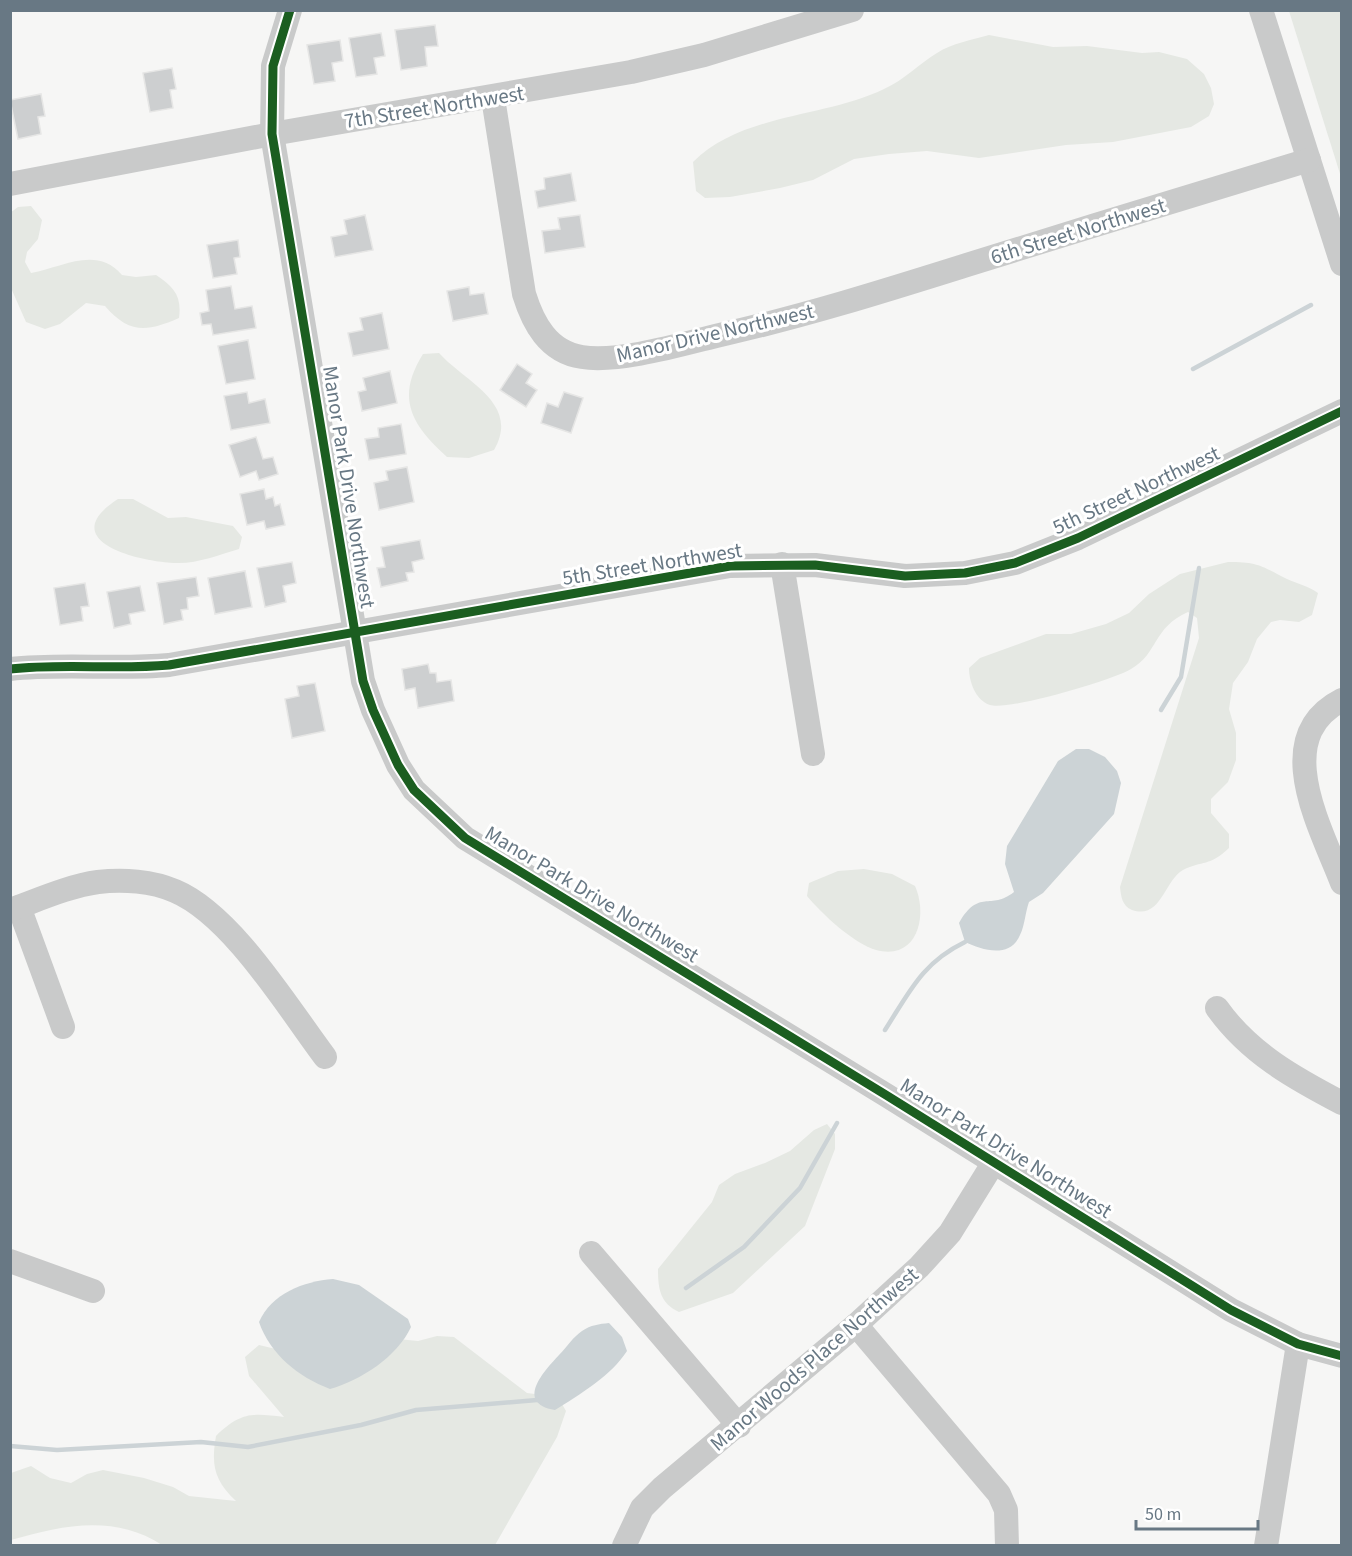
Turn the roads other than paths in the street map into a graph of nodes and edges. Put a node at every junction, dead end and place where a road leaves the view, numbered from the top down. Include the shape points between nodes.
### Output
1 (290, 10) edge
2 (852, 10) edge
3 (1261, 10) edge
4 (493, 98) junction
5 (272, 134) junction
6 (1309, 160) junction
7 (10, 184) edge
8 (1341, 264) edge
9 (848, 302) joint
10 (1341, 411) edge
11 (782, 564) junction
12 (355, 633) junction
13 (10, 669) edge
14 (1341, 700) edge
15 (813, 754) dead end
16 (1341, 883) edge
17 (15, 909) edge
18 (1217, 1008) dead end
19 (63, 1027) dead end
20 (325, 1057) dead end
21 (1340, 1099) edge
22 (994, 1162) junction
23 (591, 1253) dead end
24 (10, 1261) edge
25 (93, 1292) dead end
26 (856, 1325) junction
27 (1298, 1344) junction
28 (1341, 1356) edge
29 (738, 1426) junction
30 (624, 1545) edge
31 (1007, 1545) edge
32 (1266, 1545) edge

1 - 5 street, Manor Park Drive Northwest via 273,66
2 - 4 street, 7th Street Northwest via 694,58
3 - 6 street
4 - 5 street, 7th Street Northwest
4 - 9 street, Manor Drive Northwest via 524,294 538,328 552,344 582,357 609,357 778,322
5 - 7 street, 7th Street Northwest
5 - 12 street, Manor Park Drive Northwest
6 - 8 street
6 - 9 street, 6th Street Northwest
10 - 11 street, 5th Street Northwest via 1078,538 1015,563 965,573 905,576
11 - 12 street, 5th Street Northwest via 730,566
11 - 15 street
12 - 13 street, 5th Street Northwest via 135,668 72,664
12 - 22 street, Manor Park Drive Northwest via 363,681 398,765 414,790 465,838
14 - 16 street via 1317,717 1308,731 1303,769
17 - 19 street
17 - 20 street via 97,882 127,881 175,891 196,903 226,930
18 - 21 street via 1245,1043 1270,1062
22 - 26 street, Manor Woods Place Northwest via 940,1245
22 - 27 street, Manor Park Drive Northwest via 1231,1310
23 - 29 street
24 - 25 street
26 - 29 street, Manor Woods Place Northwest
26 - 31 street via 999,1494 1006,1510
27 - 28 street, Manor Park Drive Northwest
27 - 32 street
29 - 30 street, Manor Woods Place Northwest via 642,1508

